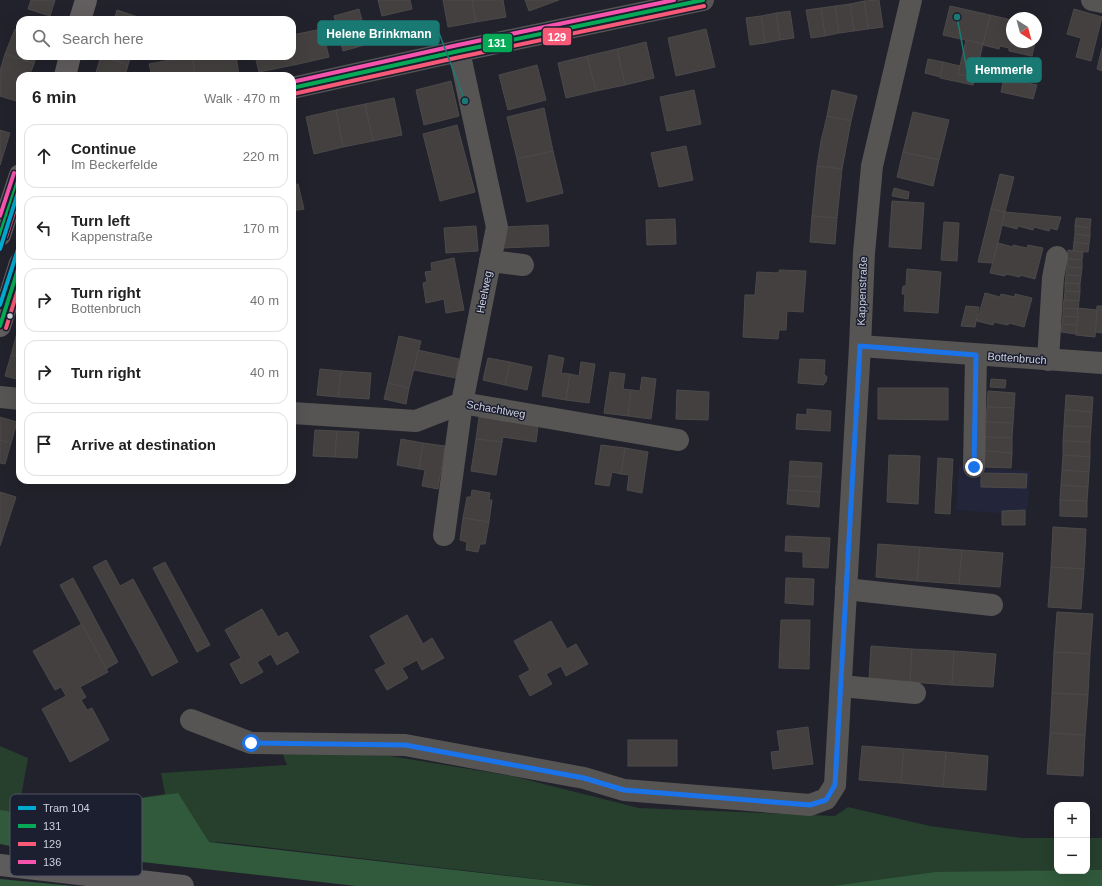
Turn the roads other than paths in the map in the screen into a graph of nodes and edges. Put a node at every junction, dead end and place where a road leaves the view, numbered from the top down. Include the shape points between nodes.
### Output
1 (86, 0) edge
2 (703, 0) edge
3 (911, 0) edge
4 (1092, 0) edge
5 (1102, 2) edge
6 (670, 3) edge
7 (630, 8) edge
8 (81, 16) edge
9 (459, 51) junction
10 (69, 60) edge
11 (66, 72) edge
12 (296, 87) edge
13 (16, 187) edge
14 (0, 235) edge
15 (1057, 257) dead end
16 (490, 261) junction
17 (523, 264) dead end
18 (16, 276) edge
19 (0, 326) edge
20 (860, 346) junction
21 (976, 355) junction
22 (1048, 360) junction
23 (1102, 363) edge
24 (0, 398) edge
25 (16, 400) edge
26 (462, 403) junction
27 (296, 413) edge
28 (678, 440) dead end
29 (974, 467) dead end
30 (444, 535) dead end
31 (846, 589) junction
32 (992, 605) dead end
33 (840, 686) junction
34 (915, 693) dead end
35 (191, 720) dead end
36 (0, 866) edge
37 (10, 867) edge
38 (92, 876) edge
39 (183, 886) edge

1 - 8 main road
2 - 6 street
3 - 20 street, Kappenstraße via 872,166 864,253
4 - 5 street
6 - 7 street
7 - 9 street
9 - 12 street
9 - 16 street, Heelweg via 497,227
10 - 11 main road
13 - 14 main road
15 - 22 street via 1053,278
16 - 17 street
16 - 26 street, Heelweg
18 - 19 main road
20 - 21 street, Bottenbruch
20 - 31 street, Kappenstraße
21 - 22 street, Bottenbruch
21 - 29 street
22 - 23 street, Bottenbruch
24 - 25 street
26 - 27 street, Schachtweg via 416,421
26 - 28 street, Schachtweg
26 - 30 street, Heelweg
31 - 32 street
31 - 33 street, Kappenstraße
33 - 34 street
33 - 35 street, Kappenstraße via 835,785 826,800 810,805 624,790 584,778 405,745 251,743
36 - 37 highway
38 - 39 highway

